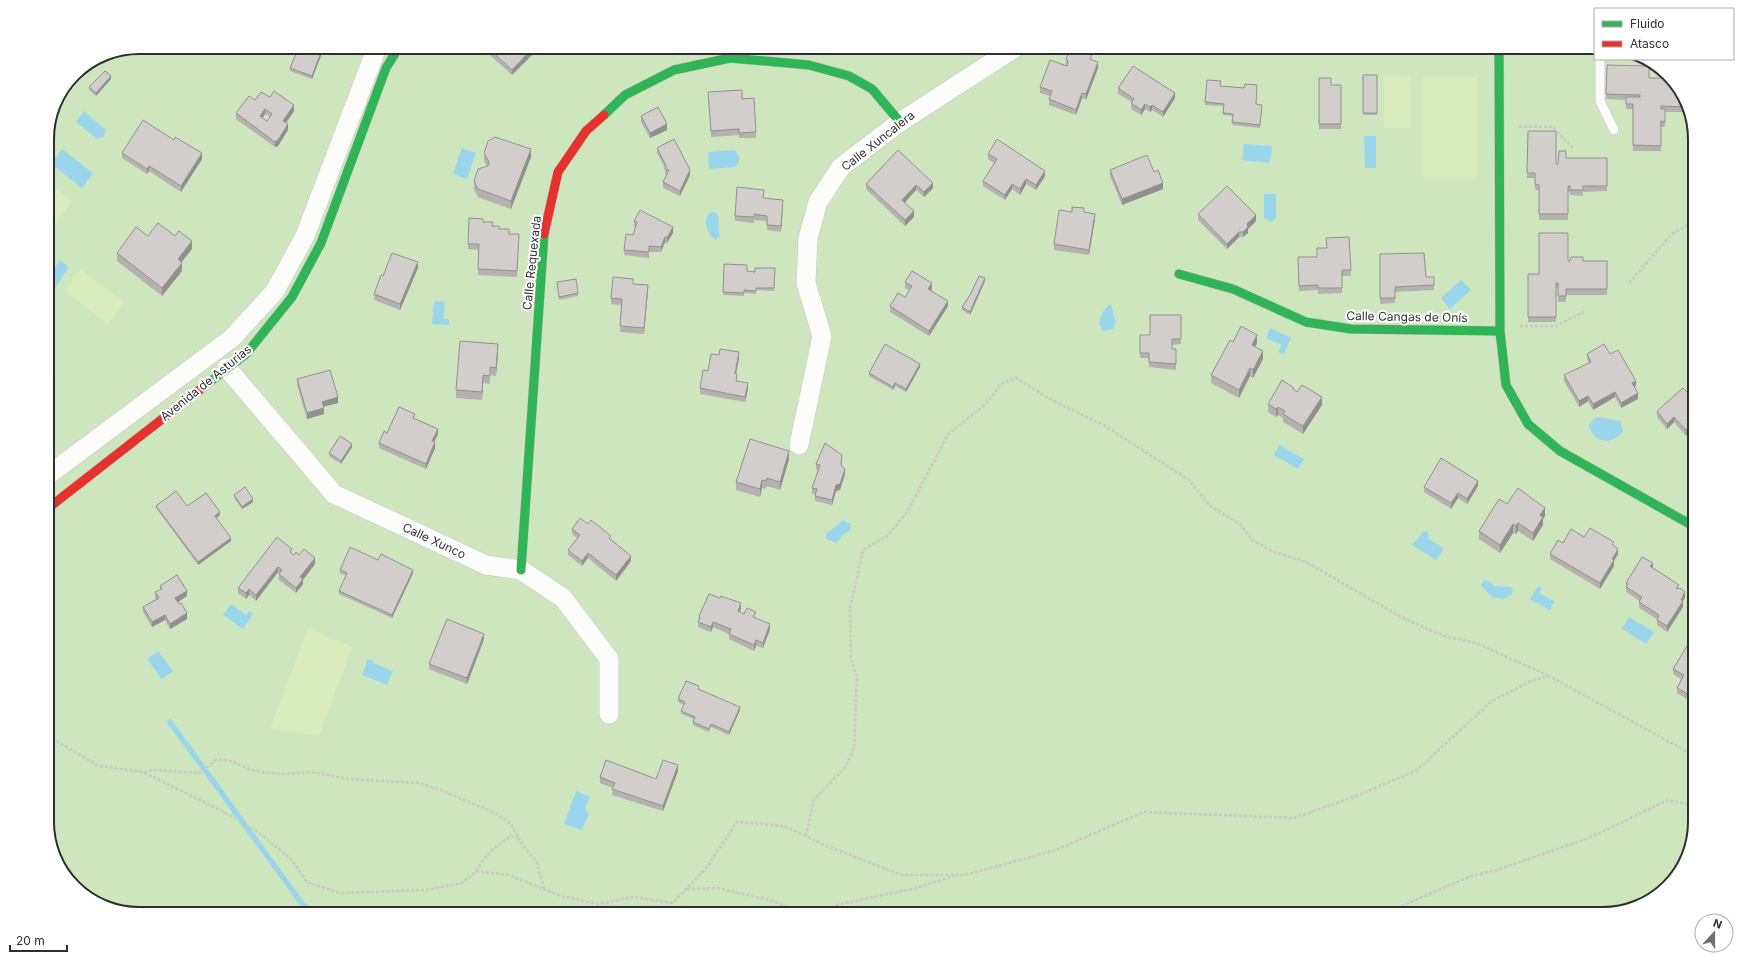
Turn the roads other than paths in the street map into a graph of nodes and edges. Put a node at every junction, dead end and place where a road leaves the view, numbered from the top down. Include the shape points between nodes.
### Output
1 (374, 54) edge
2 (395, 54) edge
3 (1005, 54) edge
4 (1499, 54) edge
5 (1600, 60) edge
6 (900, 122) junction
7 (1614, 130) dead end
8 (1179, 274) dead end
9 (1500, 328) junction
10 (227, 368) junction
11 (799, 445) dead end
12 (54, 471) edge
13 (54, 504) edge
14 (1688, 523) edge
15 (521, 570) junction
16 (609, 714) dead end

1 - 12 street, Avenida de Asturias via 306,236 275,291 232,338
2 - 10 street, Avenida de Asturias via 386,68 318,250 292,297 246,354
3 - 6 street, Calle Xuncalera
4 - 9 street
5 - 7 lane via 1600,101
6 - 11 street, Calle Xuncalera via 841,168 818,202 808,238 806,283 822,336
6 - 15 street, Calle Requexada via 872,89 849,76 808,65 730,58 674,70 625,96 586,131 558,172 544,229
8 - 9 street, Calle Cangas de Onís via 1232,289 1306,322 1351,329
9 - 14 street via 1506,385 1528,424 1560,451
10 - 13 street, Avenida de Asturias
10 - 15 street, Calle Xunco via 334,494 486,565
15 - 16 street, Calle Xunco via 563,598 609,659

